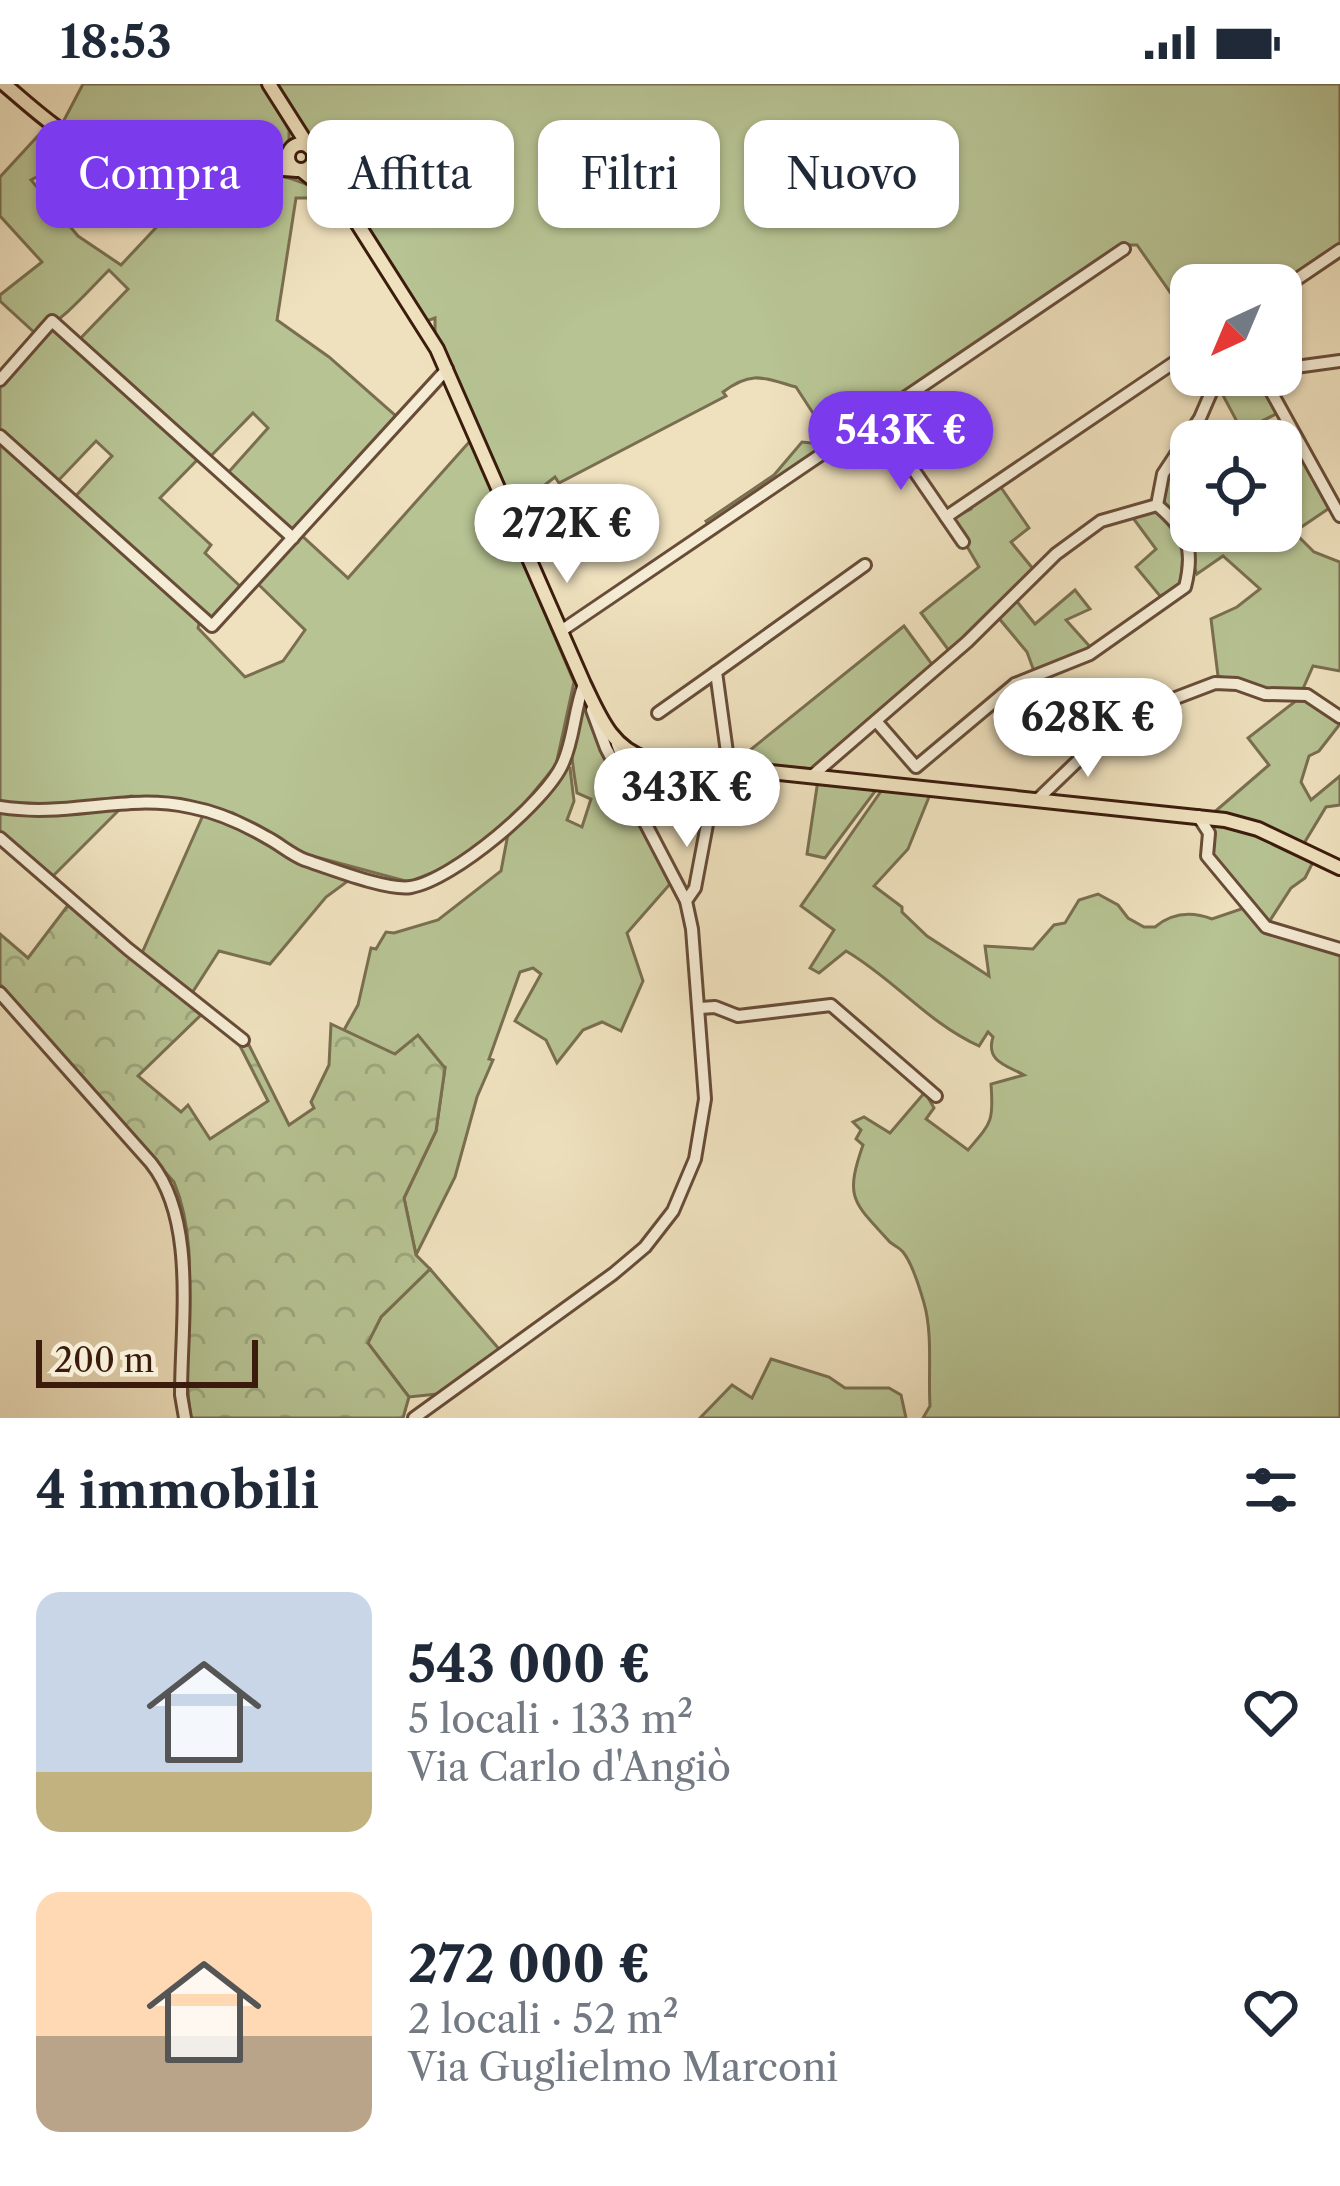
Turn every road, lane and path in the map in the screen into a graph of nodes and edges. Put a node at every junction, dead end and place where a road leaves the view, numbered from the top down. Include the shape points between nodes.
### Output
1 (4, 84) edge
2 (272, 90) edge
3 (47, 120) edge
4 (307, 143) edge
5 (307, 148) edge
6 (290, 149) junction
7 (283, 154) edge
8 (307, 167) edge
9 (283, 168) edge
10 (299, 170) junction
11 (307, 175) edge
12 (361, 228) edge
13 (1124, 249) dead end
14 (1340, 250) edge
15 (1302, 276) edge
16 (1340, 361) edge
17 (1170, 365) edge
18 (1302, 366) edge
19 (447, 369) junction
20 (0, 380) edge
21 (1210, 396) edge
22 (1274, 396) edge
23 (878, 418) junction
24 (0, 436) edge
25 (1157, 505) junction
26 (1340, 516) edge
27 (946, 517) junction
28 (293, 538) junction
29 (963, 542) dead end
30 (865, 566) dead end
31 (561, 632) junction
32 (716, 672) junction
33 (584, 684) junction
34 (658, 713) dead end
35 (1340, 717) edge
36 (876, 721) junction
37 (615, 740) junction
38 (724, 766) junction
39 (813, 775) junction
40 (1037, 800) junction
41 (0, 808) edge
42 (1198, 816) junction
43 (646, 819) junction
44 (0, 838) edge
45 (1340, 868) edge
46 (686, 901) junction
47 (1340, 949) edge
48 (0, 992) edge
49 (700, 1008) junction
50 (243, 1040) dead end
51 (936, 1096) dead end
52 (429, 1414) edge
53 (185, 1418) edge
54 (414, 1418) edge

1 - 3 main road
2 - 4 main road
2 - 6 main road via 293,131
5 - 6 main road
6 - 7 main road
6 - 10 main road via 289,163
8 - 10 main road
9 - 10 main road
10 - 11 main road
12 - 19 main road
13 - 23 street
14 - 15 street
16 - 18 street
17 - 27 street
19 - 28 street
19 - 31 main road
20 - 28 street via 52,322
21 - 25 street via 1169,462
22 - 26 street
23 - 27 street
23 - 31 street
24 - 28 street via 212,626
25 - 36 street via 1101,521 1056,554
25 - 36 street via 1188,541 1185,586 1090,654 1016,684 916,766
27 - 29 street
30 - 32 street
31 - 33 main road
32 - 34 street
32 - 38 street
33 - 37 main road
33 - 41 street via 565,761 544,794 497,839 411,887 306,860 194,807 149,800 80,811
33 - 43 street via 606,748
35 - 40 street via 1307,695 1215,683 1091,748
36 - 39 street
37 - 38 main road via 647,758
37 - 43 street
38 - 39 main road
38 - 46 street
39 - 40 main road
40 - 42 main road
42 - 45 main road via 1258,829
42 - 47 street via 1210,833 1207,856 1260,923
43 - 46 street
44 - 50 street
46 - 49 street
48 - 53 street via 169,1190 182,1242
49 - 51 street via 738,1016 831,1005
49 - 52 street via 703,1123 673,1211 645,1247
52 - 54 street

